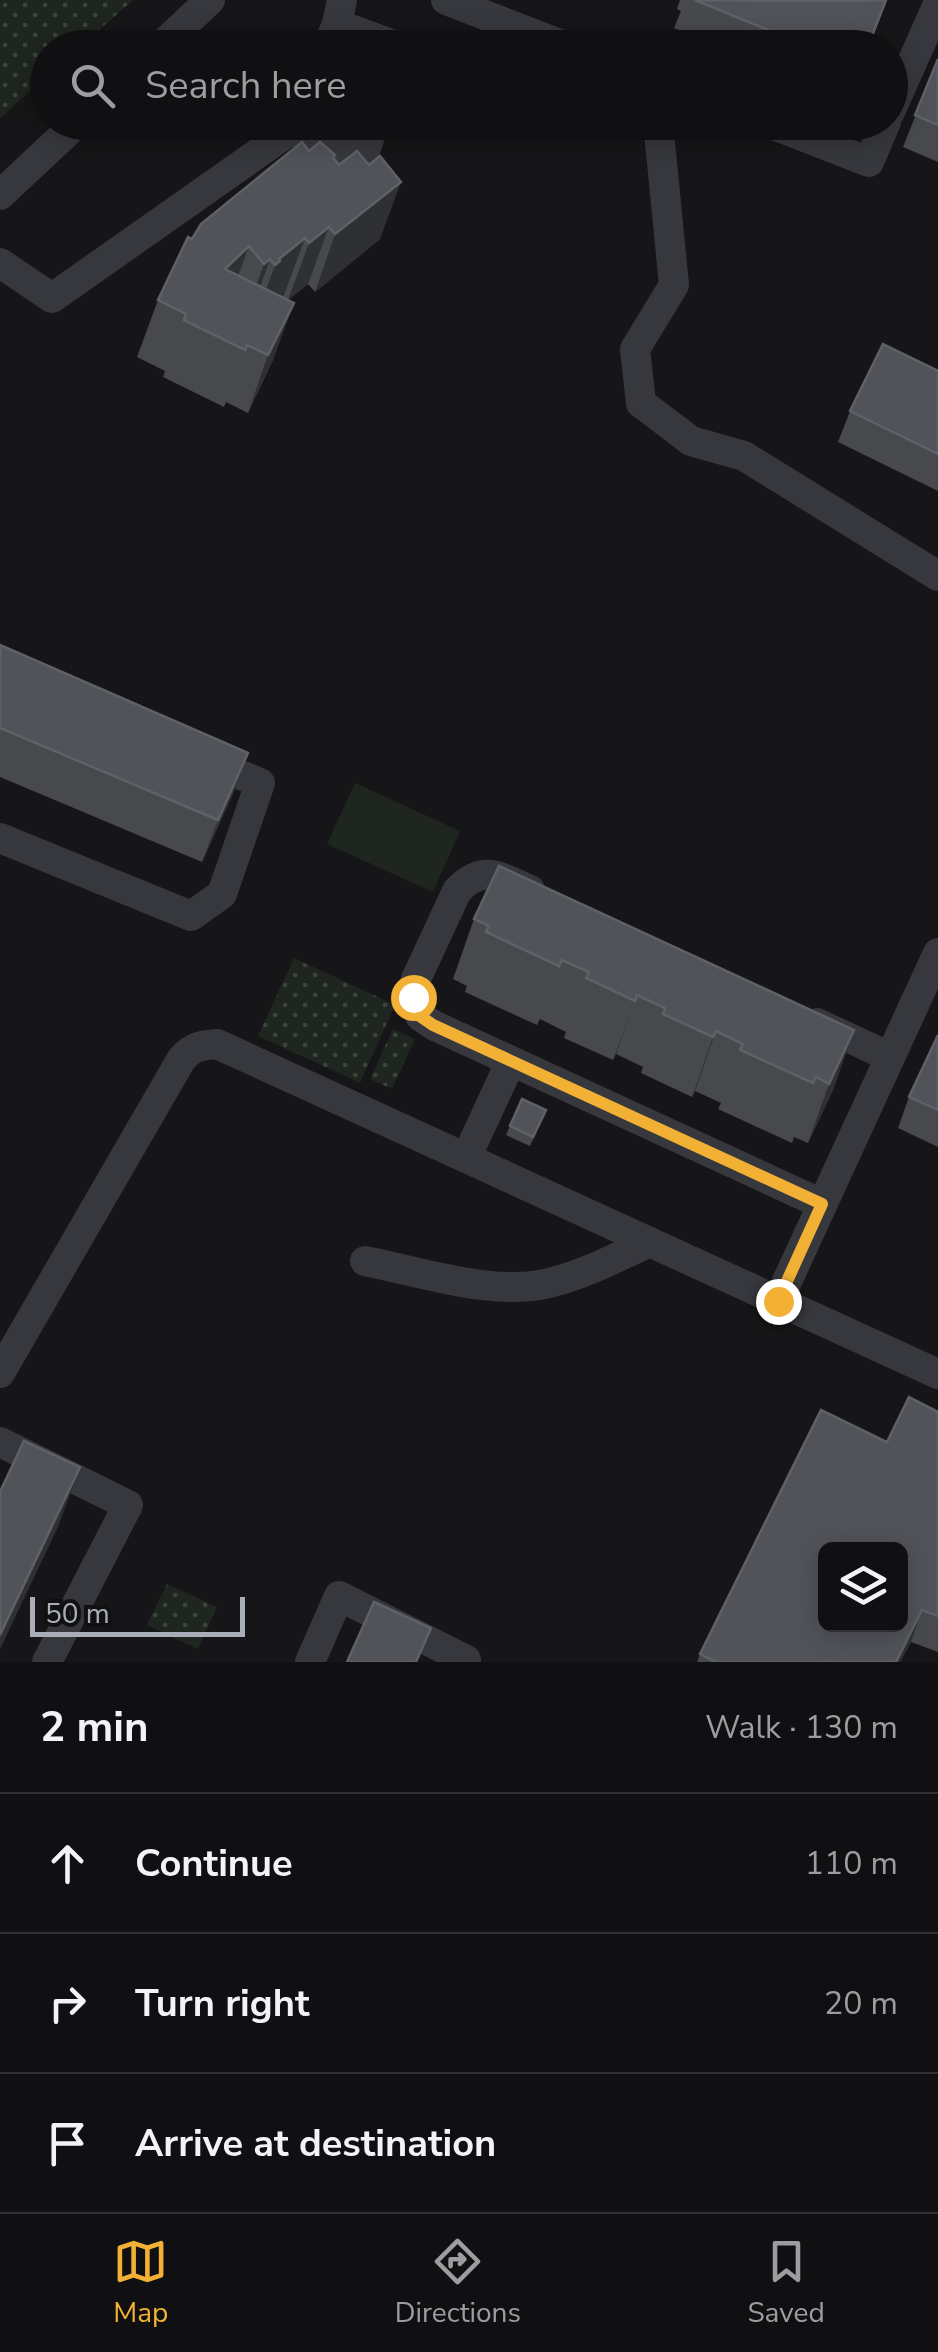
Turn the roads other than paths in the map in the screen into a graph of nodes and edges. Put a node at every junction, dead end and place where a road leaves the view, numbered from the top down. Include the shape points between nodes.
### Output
1 (210, 0) edge
2 (446, 0) edge
3 (936, 2) edge
4 (178, 30) edge
5 (524, 30) edge
6 (908, 69) edge
7 (59, 140) edge
8 (272, 140) edge
9 (325, 140) edge
10 (369, 140) edge
11 (660, 140) edge
12 (812, 140) edge
13 (878, 140) edge
14 (0, 196) edge
15 (0, 262) edge
16 (938, 576) edge
17 (174, 747) edge
18 (0, 838) edge
19 (551, 900) edge
20 (938, 952) edge
21 (783, 1007) edge
22 (890, 1057) junction
23 (511, 1061) junction
24 (466, 1158) junction
25 (822, 1204) junction
26 (650, 1242) junction
27 (365, 1261) dead end
28 (778, 1301) junction
29 (0, 1373) edge
30 (938, 1374) edge
31 (0, 1442) edge
32 (48, 1662) edge
33 (310, 1662) edge
34 (465, 1662) edge

1 - 4 street
2 - 5 street
3 - 6 street
7 - 14 street
8 - 15 street via 52,298
9 - 10 street via 363,156
11 - 16 street via 674,285 635,349 641,403 692,442 744,456
12 - 13 street via 869,162
17 - 18 street via 260,783 222,894 191,916
19 - 23 street via 498,875 467,879 416,979 420,1016
20 - 22 street
21 - 22 street
22 - 25 street
23 - 24 street
23 - 25 street
24 - 26 street
24 - 29 street via 217,1044 188,1050
25 - 28 street
26 - 27 street via 546,1284 494,1288
26 - 28 street
28 - 30 street
31 - 32 street via 128,1505
33 - 34 street via 339,1596

